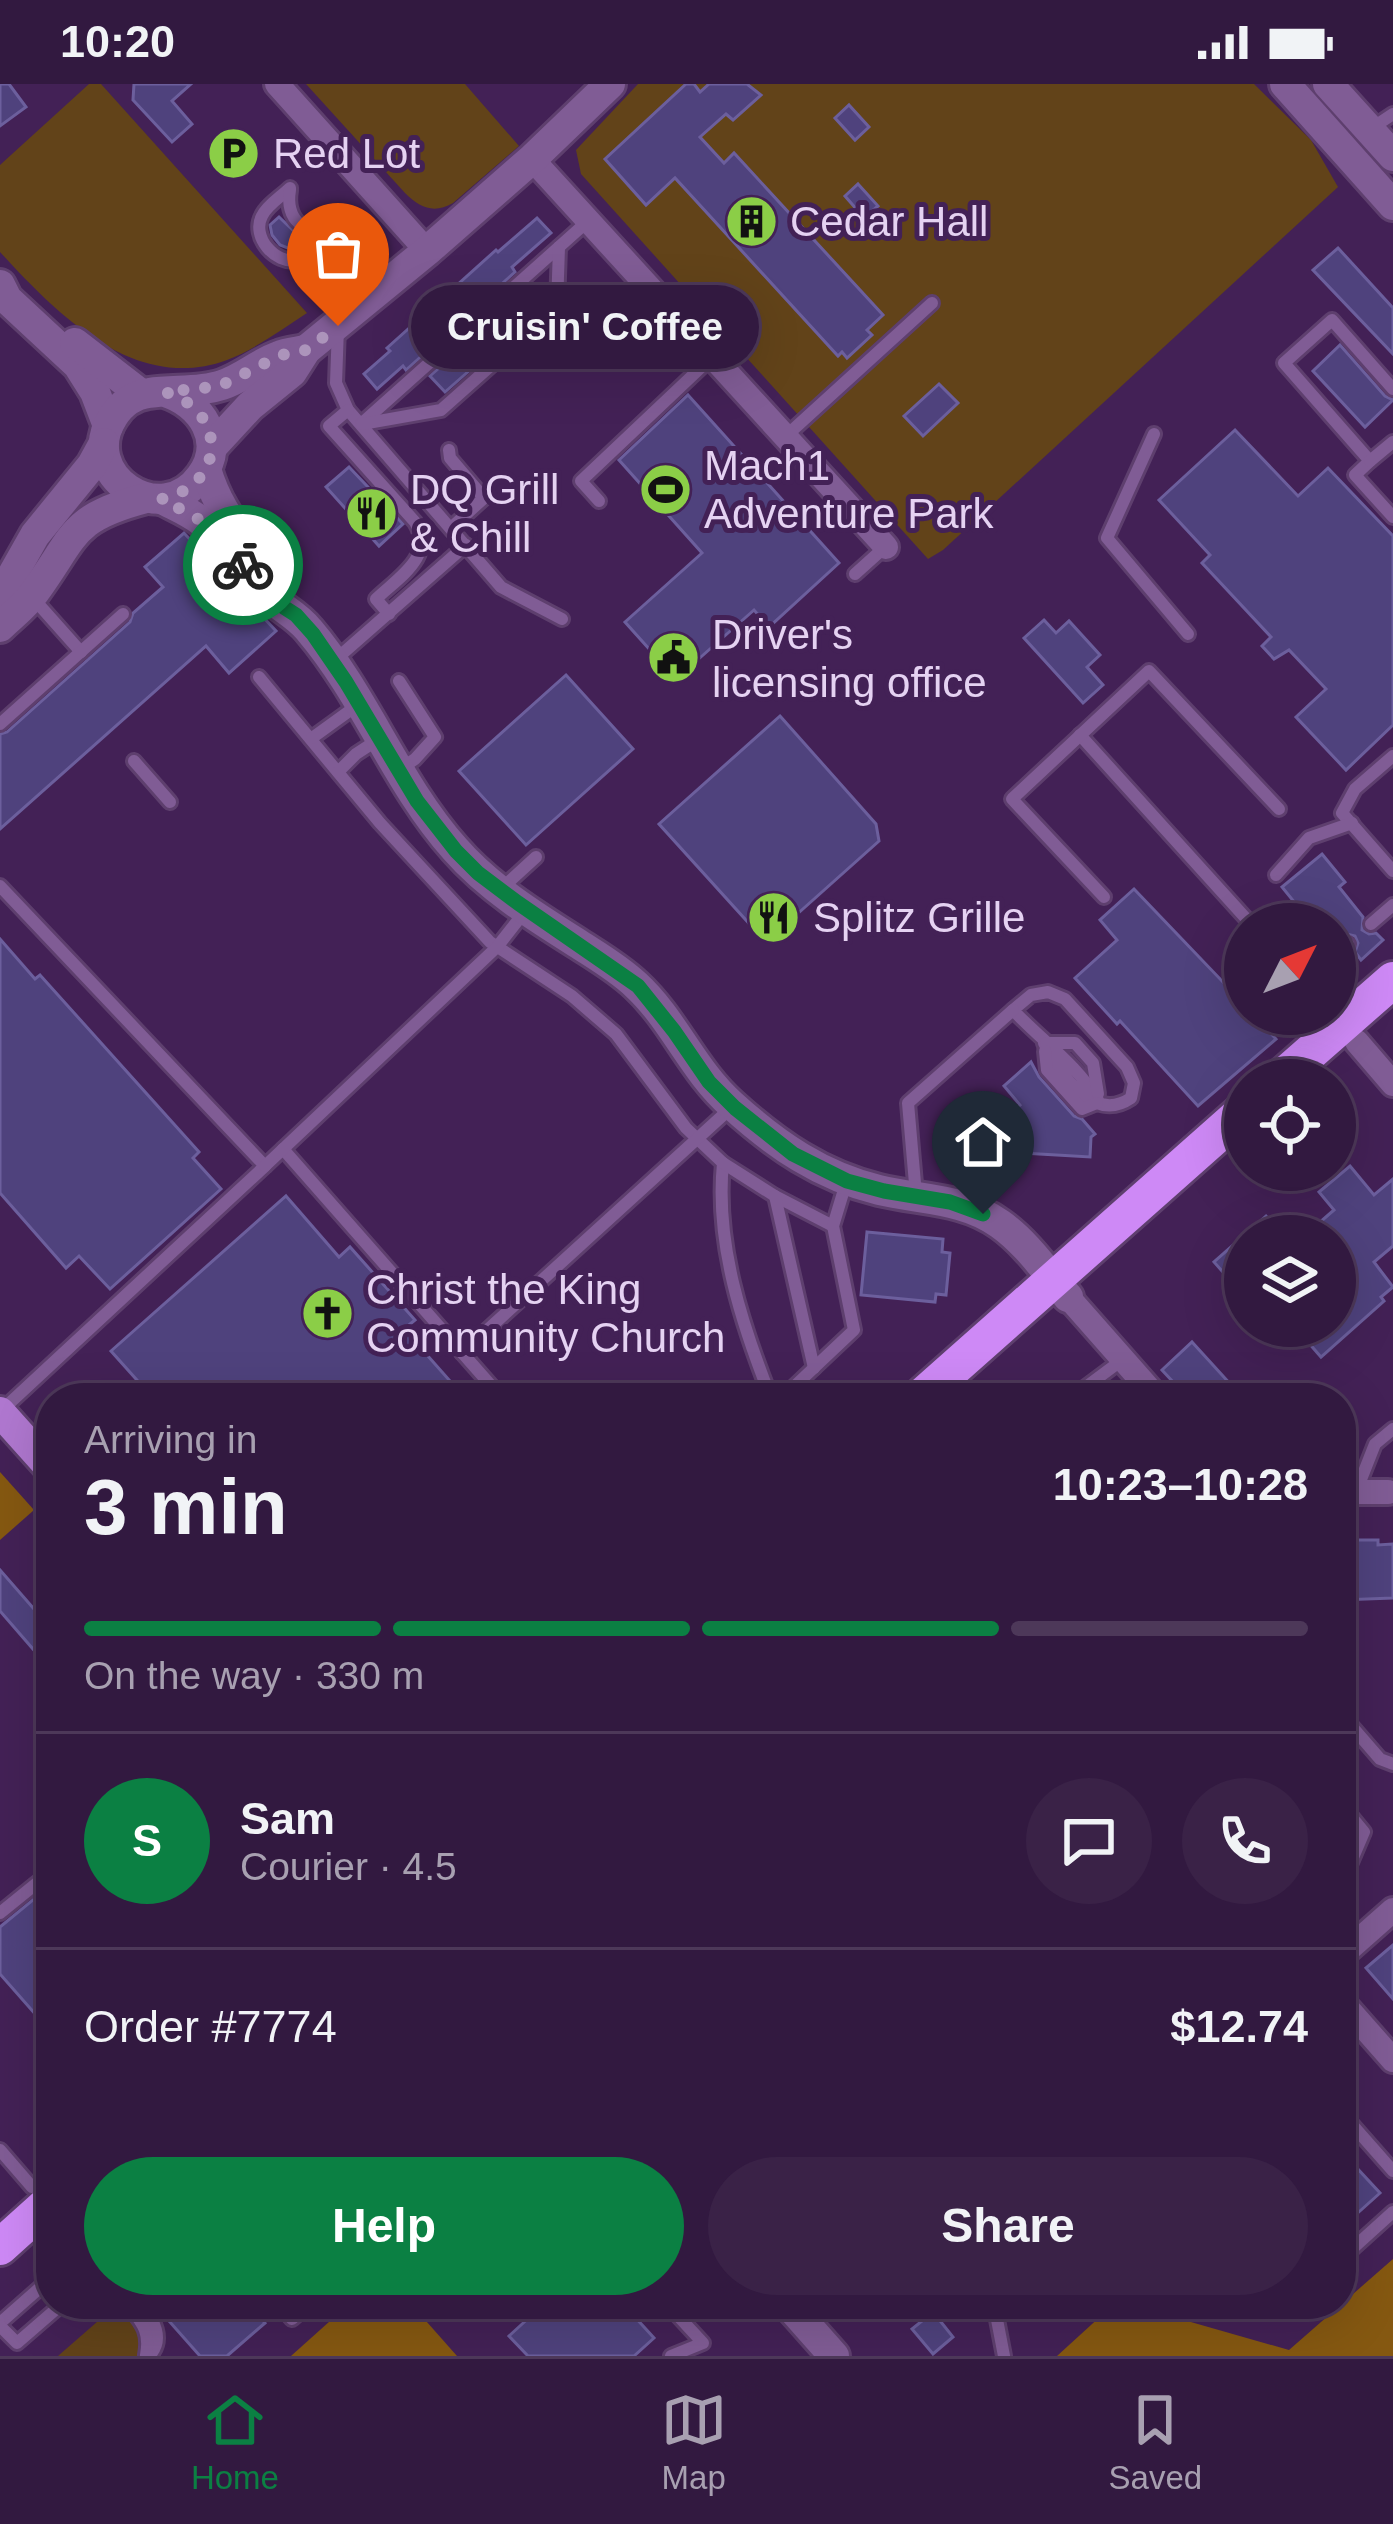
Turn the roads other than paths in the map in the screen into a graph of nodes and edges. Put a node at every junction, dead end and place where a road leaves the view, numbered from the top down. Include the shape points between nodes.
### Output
1 (277, 84) edge
2 (610, 84) edge
3 (1286, 84) edge
4 (1328, 84) edge
5 (1370, 132) edge
6 (1393, 156) edge
7 (532, 159) junction
8 (290, 188) joint
9 (1393, 205) edge
10 (588, 221) junction
11 (559, 247) junction
12 (428, 251) junction
13 (0, 285) edge
14 (662, 302) junction
15 (932, 303) dead end
16 (602, 314) dead end
17 (338, 326) junction
18 (626, 333) junction
19 (306, 350) junction
20 (712, 357) junction
21 (644, 360) dead end
22 (1393, 388) edge
23 (153, 393) junction
24 (348, 410) junction
25 (361, 424) junction
26 (106, 434) junction
27 (1154, 434) dead end
28 (785, 437) junction
29 (1393, 442) edge
30 (449, 450) dead end
31 (209, 458) junction
32 (1370, 461) junction
33 (154, 498) junction
34 (599, 501) dead end
35 (1393, 517) edge
36 (451, 528) junction
37 (466, 545) junction
38 (886, 547) joint
39 (855, 574) dead end
40 (0, 597) edge
41 (32, 597) junction
42 (123, 614) dead end
43 (389, 614) junction
44 (296, 615) junction
45 (562, 619) dead end
46 (0, 627) edge
47 (1188, 634) dead end
48 (81, 652) junction
49 (333, 662) junction
50 (260, 677) dead end
51 (399, 681) dead end
52 (360, 704) junction
53 (0, 724) edge
54 (1080, 735) junction
55 (312, 738) junction
56 (379, 739) junction
57 (1393, 756) edge
58 (134, 761) dead end
59 (398, 770) junction
60 (338, 772) junction
61 (170, 802) dead end
62 (1279, 809) dead end
63 (1352, 824) junction
64 (536, 857) dead end
65 (1393, 871) edge
66 (1276, 875) dead end
67 (0, 886) edge
68 (500, 890) junction
69 (1104, 897) dead end
70 (1232, 903) edge
71 (1393, 904) edge
72 (527, 910) junction
73 (1371, 924) dead end
74 (497, 946) junction
75 (1393, 980) edge
76 (1013, 1010) junction
77 (1393, 1010) edge
78 (1356, 1015) edge
79 (1356, 1021) edge
80 (1333, 1035) edge
81 (1341, 1035) edge
82 (1355, 1035) edge
83 (1044, 1043) junction
84 (1305, 1059) edge
85 (1321, 1059) edge
86 (1392, 1080) edge
87 (1099, 1102) junction
88 (733, 1106) junction
89 (1224, 1131) edge
90 (697, 1140) junction
91 (283, 1149) junction
92 (1224, 1158) edge
93 (723, 1163) junction
94 (265, 1166) junction
95 (847, 1181) junction
96 (775, 1196) junction
97 (916, 1196) junction
98 (833, 1226) junction
99 (1060, 1289) junction
100 (462, 1353) junction
101 (1122, 1360) junction
102 (814, 1367) junction
103 (489, 1383) edge
104 (765, 1383) edge
105 (797, 1383) edge
106 (947, 1383) edge
107 (1091, 1383) edge
108 (1143, 1383) edge
109 (0, 1412) edge
110 (1393, 1429) edge
111 (36, 1452) edge
112 (1356, 1480) edge
113 (1390, 1490) edge
114 (1356, 1492) edge
115 (1356, 1731) edge
116 (1393, 1764) edge
117 (1356, 1822) edge
118 (1356, 1851) edge
119 (36, 1884) edge
120 (1393, 1910) edge
121 (0, 1913) edge
122 (1356, 1943) edge
123 (1356, 2018) edge
124 (1393, 2060) edge
125 (1356, 2128) edge
126 (0, 2150) edge
127 (1393, 2170) edge
128 (36, 2179) edge
129 (36, 2192) edge
130 (36, 2196) edge
131 (36, 2198) edge
132 (1393, 2212) edge
133 (0, 2216) edge
134 (0, 2231) edge
135 (1356, 2245) edge
136 (0, 2247) edge
137 (36, 2292) edge
138 (45, 2319) edge
139 (151, 2319) edge
140 (680, 2319) edge
141 (801, 2319) edge
142 (997, 2319) edge
143 (0, 2325) edge
144 (17, 2343) junction
145 (29, 2356) edge
146 (147, 2356) edge
147 (670, 2356) edge
148 (834, 2356) edge
149 (1004, 2356) edge

1 - 12 street
2 - 7 street
3 - 5 street
4 - 5 street
5 - 6 street
5 - 9 street
7 - 10 street
7 - 12 street
8 - 8 lane via 259,228 263,243 286,261 302,260 335,231 305,229 291,214
10 - 11 lane
10 - 14 street
11 - 25 lane
11 - 25 lane via 557,307 441,410
12 - 17 street
13 - 23 street
13 - 26 street via 78,365
14 - 18 lane
14 - 20 street
15 - 28 lane
16 - 18 lane
17 - 19 street
17 - 24 lane via 336,383
18 - 21 lane
19 - 23 street via 220,386
19 - 31 street
20 - 28 street
20 - 34 lane via 581,481
22 - 32 lane via 1332,320 1284,363
23 - 26 street via 127,401
23 - 31 street via 193,405 210,431
24 - 25 lane
24 - 43 lane via 329,426 424,544 376,599
25 - 36 lane
26 - 33 street via 115,478
26 - 40 street
27 - 47 lane via 1107,538
28 - 38 street
29 - 32 lane
30 - 36 lane via 484,498
31 - 33 street via 188,490
31 - 44 street via 213,495 282,584
32 - 35 lane via 1355,475
33 - 41 street via 108,509 78,528
33 - 44 street via 196,517 268,597
36 - 37 lane
37 - 43 lane
37 - 45 lane via 501,587
38 - 39 lane
41 - 46 street
41 - 48 lane
42 - 48 lane
43 - 49 lane
44 - 49 street
48 - 53 lane
49 - 52 street
50 - 55 lane
51 - 59 lane via 436,737
52 - 55 lane
52 - 56 street
54 - 62 lane via 1149,670
54 - 69 lane via 1012,799
54 - 70 lane
55 - 60 lane
56 - 59 street
56 - 60 lane
57 - 63 lane via 1355,789 1342,813
58 - 61 lane
59 - 68 street via 456,851
60 - 74 lane
63 - 65 lane
63 - 66 lane via 1309,838
64 - 68 lane
67 - 94 lane
68 - 72 street
71 - 73 lane
72 - 74 lane
72 - 88 street via 638,986
74 - 90 lane via 616,1034
74 - 91 lane
75 - 78 highway
76 - 83 lane
76 - 87 lane via 1030,995 1065,999 1134,1083 1121,1105
76 - 97 lane via 908,1103
77 - 79 highway
80 - 84 highway
81 - 85 highway
82 - 86 street
83 - 87 lane via 1048,1070 1082,1108
83 - 87 lane via 1075,1043 1094,1063
88 - 90 lane
88 - 95 street via 793,1154
89 - 99 highway
90 - 93 lane
90 - 100 lane
91 - 94 lane
91 - 100 lane
92 - 99 highway
93 - 96 lane
93 - 104 lane via 725,1250
94 - 109 lane
95 - 97 street
95 - 98 lane
96 - 98 lane
96 - 102 lane
97 - 99 street via 964,1205 1001,1224
98 - 102 lane via 854,1330
99 - 101 street
99 - 106 highway
100 - 103 lane
101 - 107 lane
101 - 108 street
102 - 105 lane
109 - 111 main road
110 - 112 lane
113 - 114 street
115 - 116 lane
117 - 118 lane via 1364,1832
119 - 121 lane
120 - 122 street
123 - 124 street
125 - 127 lane
126 - 128 lane
129 - 133 highway
130 - 134 highway
131 - 136 highway
132 - 135 lane
137 - 143 lane
138 - 144 lane
139 - 146 lane via 158,2338
140 - 147 lane via 703,2344
141 - 148 street
142 - 149 lane
143 - 144 lane
144 - 145 lane

